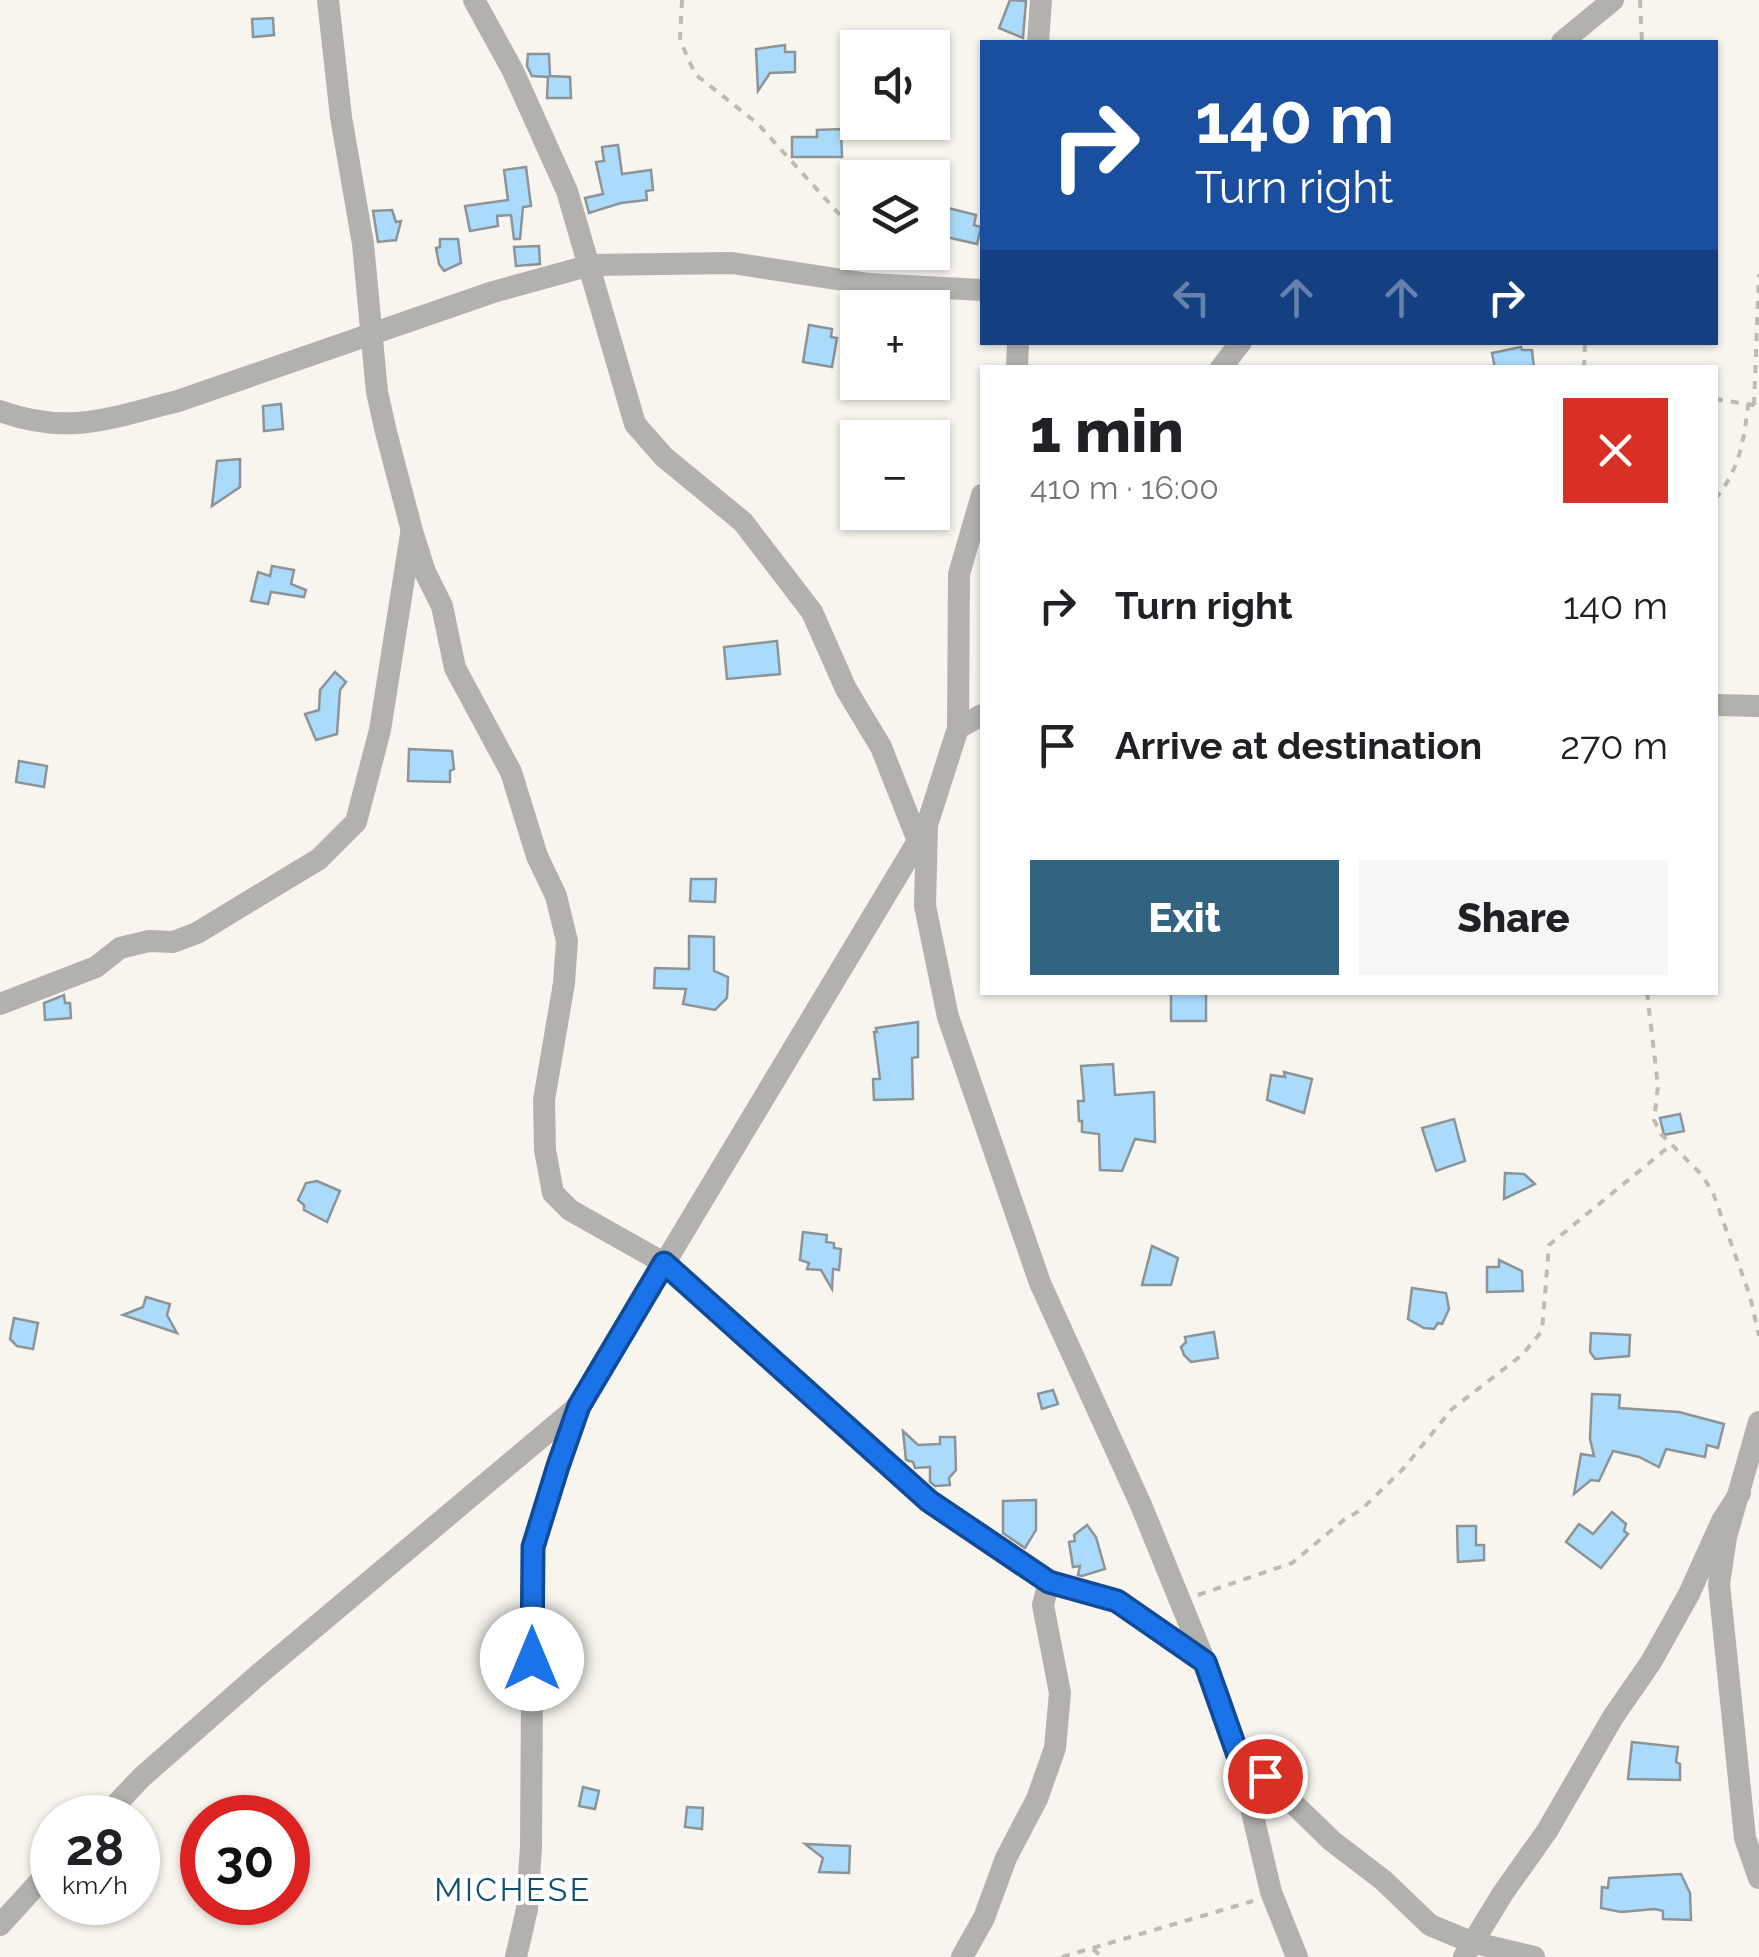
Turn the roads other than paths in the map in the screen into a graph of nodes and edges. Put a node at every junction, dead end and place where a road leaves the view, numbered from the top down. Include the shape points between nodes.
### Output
1 (328, 0) edge
2 (474, 0) edge
3 (1040, 0) edge
4 (1613, 0) edge
5 (1038, 40) edge
6 (1564, 40) edge
7 (591, 264) junction
8 (980, 290) edge
9 (372, 334) junction
10 (1239, 345) edge
11 (1222, 365) edge
12 (0, 411) edge
13 (980, 503) edge
14 (412, 531) junction
15 (1718, 705) edge
16 (1759, 706) edge
17 (980, 717) edge
18 (958, 728) junction
19 (922, 833) junction
20 (0, 1004) edge
21 (664, 1263) junction
22 (579, 1406) junction
23 (1759, 1422) edge
24 (1740, 1493) junction
25 (1049, 1582) junction
26 (1205, 1662) junction
27 (1240, 1761) junction
28 (124, 1795) edge
29 (1759, 1878) edge
30 (30, 1892) edge
31 (0, 1925) edge
32 (1468, 1950) edge
33 (516, 1957) edge
34 (962, 1957) edge
35 (1297, 1957) edge
36 (1534, 1957) edge

1 - 9 street
2 - 7 street via 567,192
3 - 5 street
4 - 6 street
7 - 8 street via 732,263 869,284
7 - 9 street
7 - 19 street via 635,424 743,522 812,612
9 - 12 street via 178,401 98,420 52,425
9 - 14 street via 377,392
10 - 11 street
13 - 18 street via 959,574
14 - 20 street via 380,730 356,822 319,859 197,933 120,948 96,967
14 - 21 street via 442,606 455,668 511,772 567,942 544,1100 552,1193
15 - 16 street
17 - 18 street
18 - 19 street
19 - 21 street
19 - 26 street via 926,906 948,1016 1040,1283
21 - 22 street
21 - 25 street via 929,1501
22 - 28 street
22 - 33 street via 533,1547 531,1846 528,1910
23 - 24 street
24 - 29 street via 1719,1584 1745,1838
24 - 32 street via 1650,1662
25 - 26 street via 1117,1601
25 - 34 street via 1043,1605 1060,1694 1054,1748 1038,1799
26 - 27 street
27 - 32 street via 1430,1925
27 - 35 street via 1271,1892
30 - 31 street
32 - 36 street

